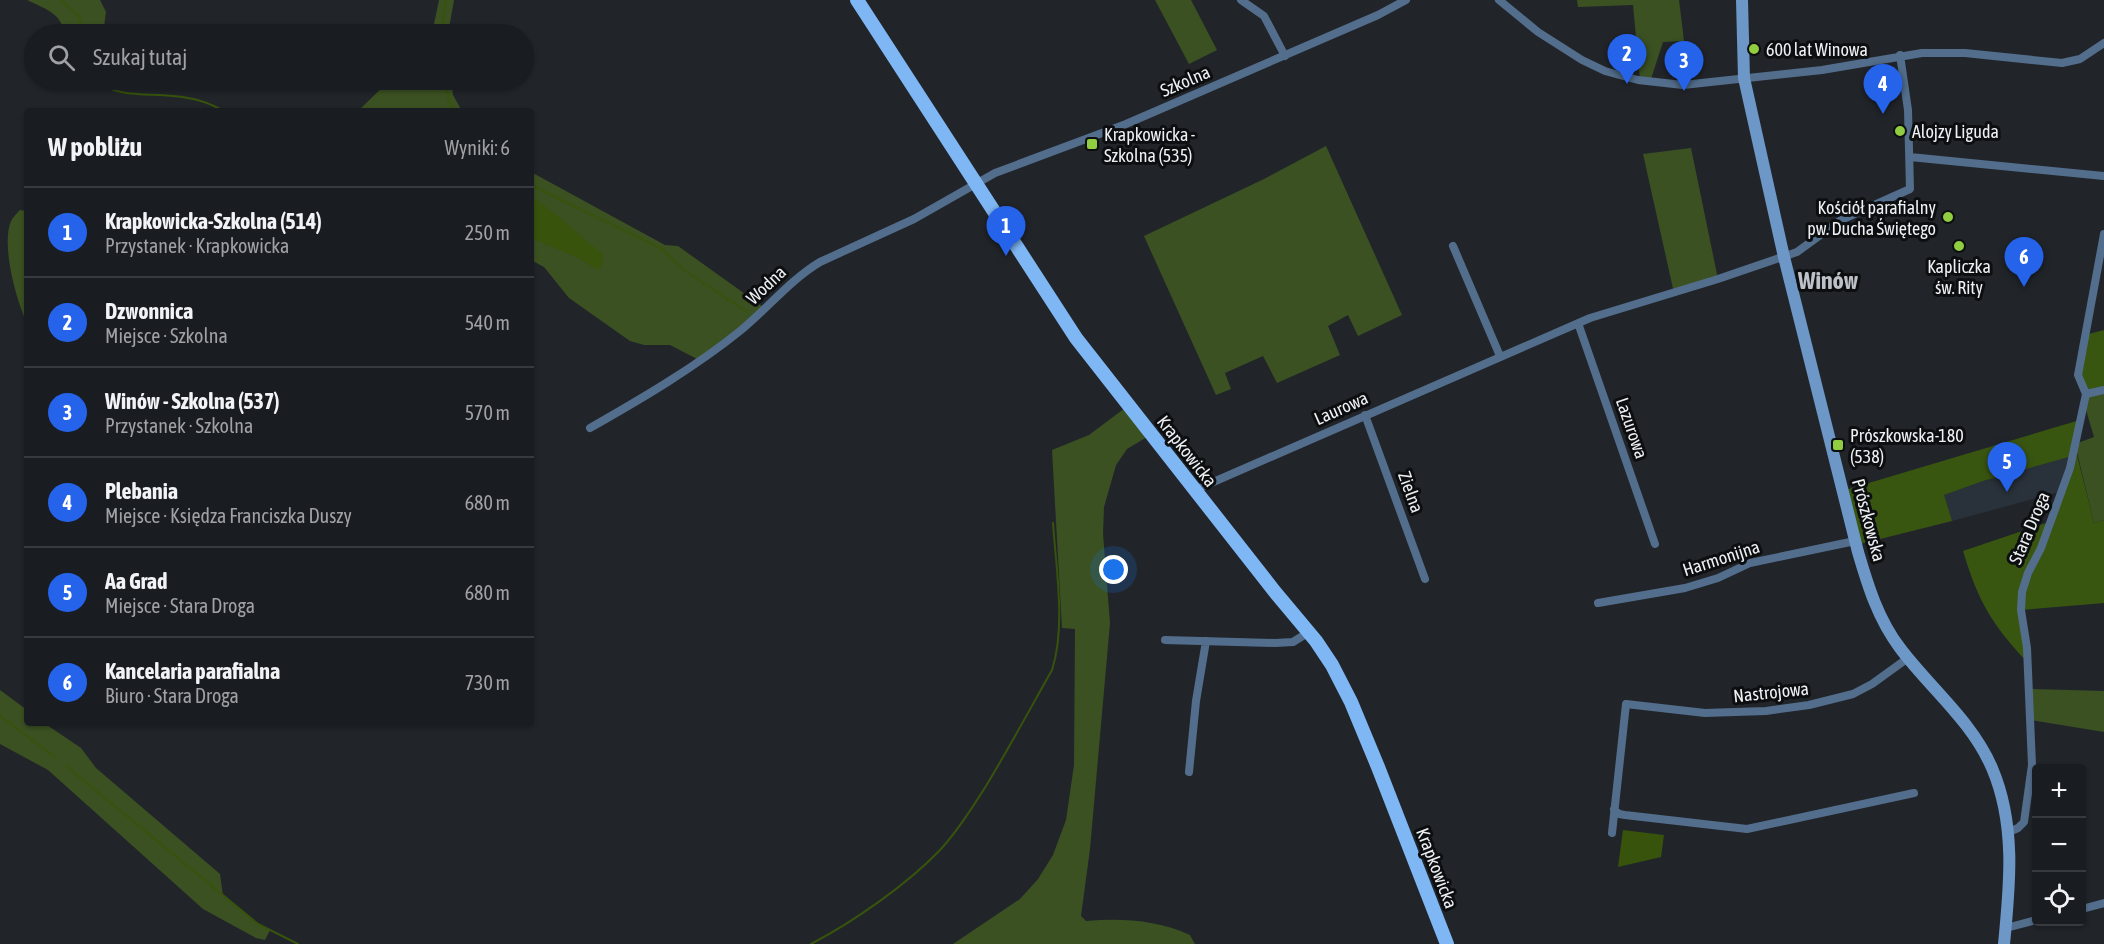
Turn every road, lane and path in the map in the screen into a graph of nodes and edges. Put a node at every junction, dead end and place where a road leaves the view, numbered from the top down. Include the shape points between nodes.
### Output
1 (857, 0) edge
2 (1241, 0) edge
3 (1406, 0) edge
4 (1499, 0) edge
5 (1742, 0) edge
6 (2104, 44) edge
7 (1285, 56) junction
8 (1900, 56) junction
9 (1744, 78) junction
10 (1910, 157) junction
11 (2104, 176) edge
12 (974, 183) junction
13 (2104, 234) edge
14 (1453, 246) dead end
15 (1784, 256) junction
16 (2100, 282) edge
17 (1578, 323) junction
18 (1500, 357) junction
19 (2104, 390) edge
20 (2086, 394) junction
21 (1365, 415) junction
22 (590, 428) dead end
23 (1195, 490) junction
24 (1855, 541) junction
25 (1655, 544) dead end
26 (1425, 579) dead end
27 (1598, 603) dead end
28 (1309, 632) junction
29 (1165, 640) dead end
30 (1206, 641) junction
31 (1908, 658) junction
32 (1189, 772) dead end
33 (1914, 793) dead end
34 (1614, 809) junction
35 (2009, 832) junction
36 (1612, 833) dead end
37 (2104, 903) edge
38 (2086, 908) edge
39 (2032, 921) edge
40 (2006, 928) junction
41 (1447, 944) edge
42 (2004, 944) edge

1 - 12 main road, Krapkowicka
2 - 7 street via 1264,16
3 - 7 street, Szkolna
4 - 9 street via 1538,32 1605,71 1638,80 1683,85
5 - 9 main road, Prószkowska
6 - 8 street via 2080,59 2062,63 1950,52
7 - 12 street, Szkolna
8 - 9 street
8 - 10 street
9 - 15 main road, Prószkowska
10 - 11 street
10 - 15 street, Laurowa via 1910,189 1841,220 1800,250
12 - 22 street, Wodna via 914,219 806,270 739,332
12 - 23 main road, Krapkowicka via 1076,338
13 - 16 street, Stara Droga
14 - 18 street
15 - 17 street, Laurowa
15 - 24 main road, Prószkowska
16 - 20 street, Stara Droga via 2078,375
17 - 18 street, Laurowa
17 - 25 street, Lazurowa
18 - 21 street, Laurowa
19 - 20 street
20 - 35 street, Stara Droga via 2063,491 2022,592 2032,765 2024,822
21 - 23 street, Laurowa
21 - 26 street, Zielna
23 - 28 main road, Krapkowicka
24 - 27 street, Harmonijna via 1750,563 1685,588
24 - 31 main road, Prószkowska via 1879,613
28 - 30 street via 1293,642
28 - 41 main road, Krapkowicka via 1351,702
29 - 30 street
30 - 32 street
31 - 34 street, Nastrojowa via 1853,694 1809,705 1705,713 1626,704
31 - 35 main road, Prószkowska via 1983,751 1999,785
33 - 34 street via 1748,829 1625,815
34 - 36 street
35 - 40 main road, Prószkowska
37 - 38 street
39 - 40 street
40 - 42 main road, Prószkowska

